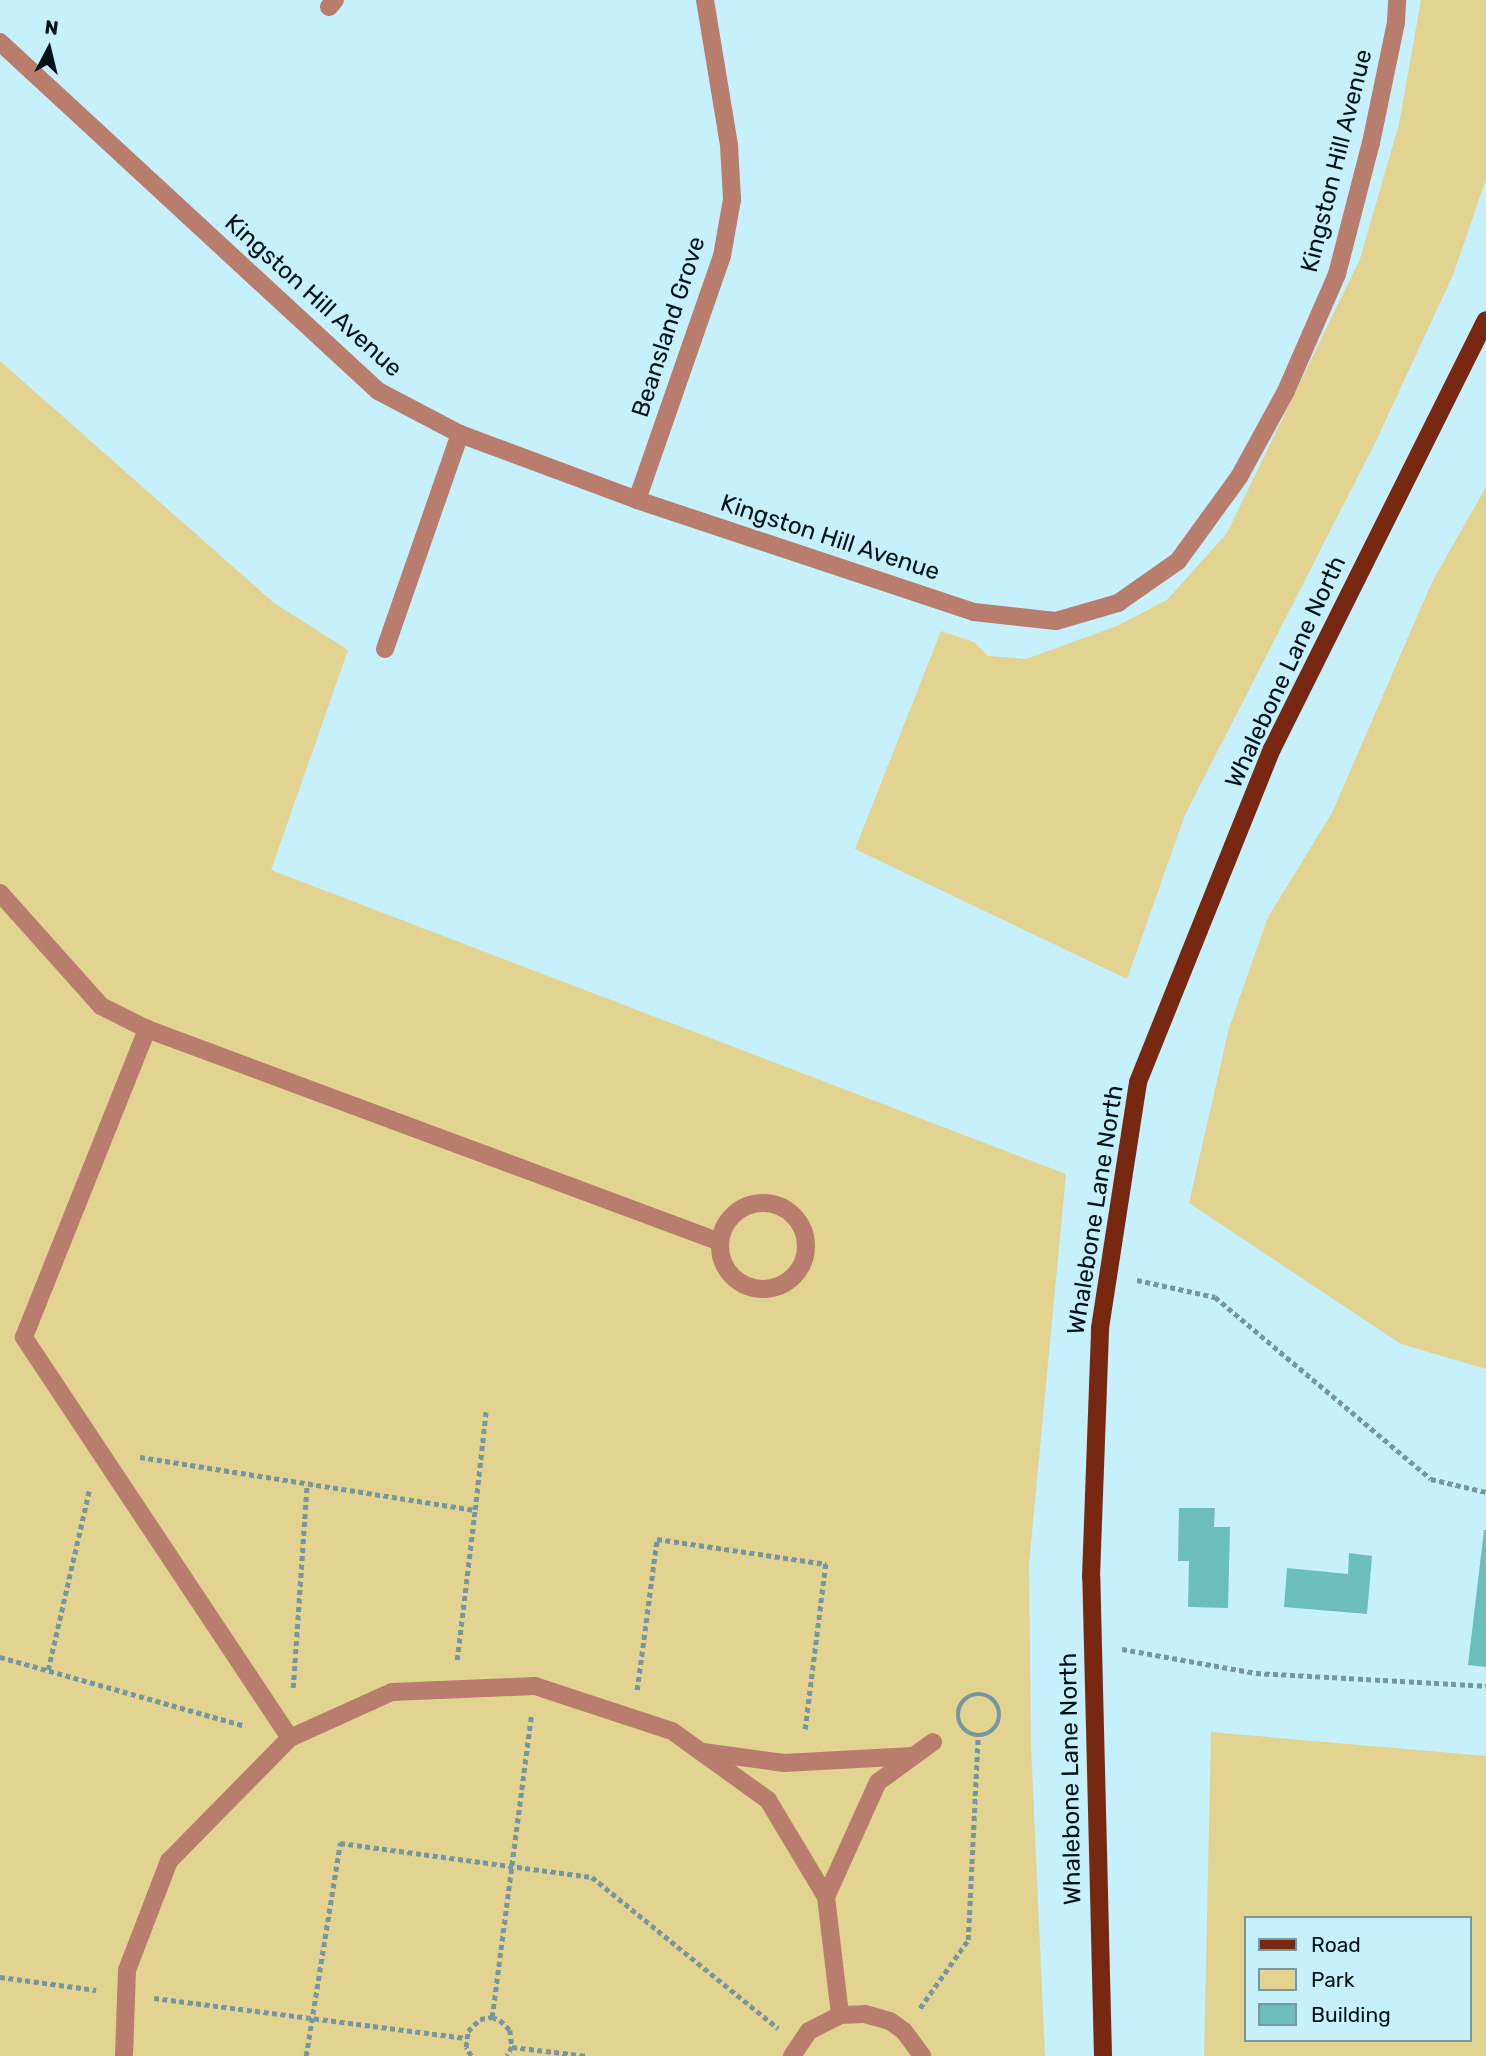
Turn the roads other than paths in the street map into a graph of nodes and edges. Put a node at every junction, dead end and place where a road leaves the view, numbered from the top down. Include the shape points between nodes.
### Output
1 (705, 0) edge
2 (1397, 0) edge
3 (0, 42) edge
4 (1486, 320) edge
5 (460, 434) junction
6 (637, 500) junction
7 (385, 649) dead end
8 (0, 893) edge
9 (147, 1029) junction
10 (720, 1242) junction
11 (290, 1738) junction
12 (933, 1742) dead end
13 (700, 1751) junction
14 (913, 1756) junction
15 (826, 1897) junction
16 (840, 2015) junction
17 (795, 2050) edge
18 (124, 2056) edge
19 (922, 2056) edge
20 (1103, 2056) edge

1 - 6 street, Beansland Grove via 730,145 732,199 722,256
2 - 6 street, Kingston Hill Avenue via 1371,143 1337,274 1286,391 1239,477 1178,561 1118,603 1056,621 974,612
3 - 5 street, Kingston Hill Avenue via 378,391
4 - 20 main road, Whalebone Lane North via 1272,749 1138,1082 1100,1328 1091,1577
5 - 6 street, Kingston Hill Avenue
5 - 7 street
8 - 9 street via 101,1006
9 - 10 street
9 - 11 street via 24,1337
10 - 10 street via 724,1226 734,1214 747,1206 769,1203 796,1217 806,1240 806,1256 790,1281 758,1290 729,1274
11 - 13 street via 392,1692 535,1686 672,1731
11 - 18 street via 169,1861 127,1970
12 - 14 street
13 - 14 street via 784,1763
13 - 15 street via 768,1800
14 - 15 street via 878,1782
15 - 16 street
16 - 17 street via 809,2031
16 - 19 street via 865,2014 890,2021 904,2031

